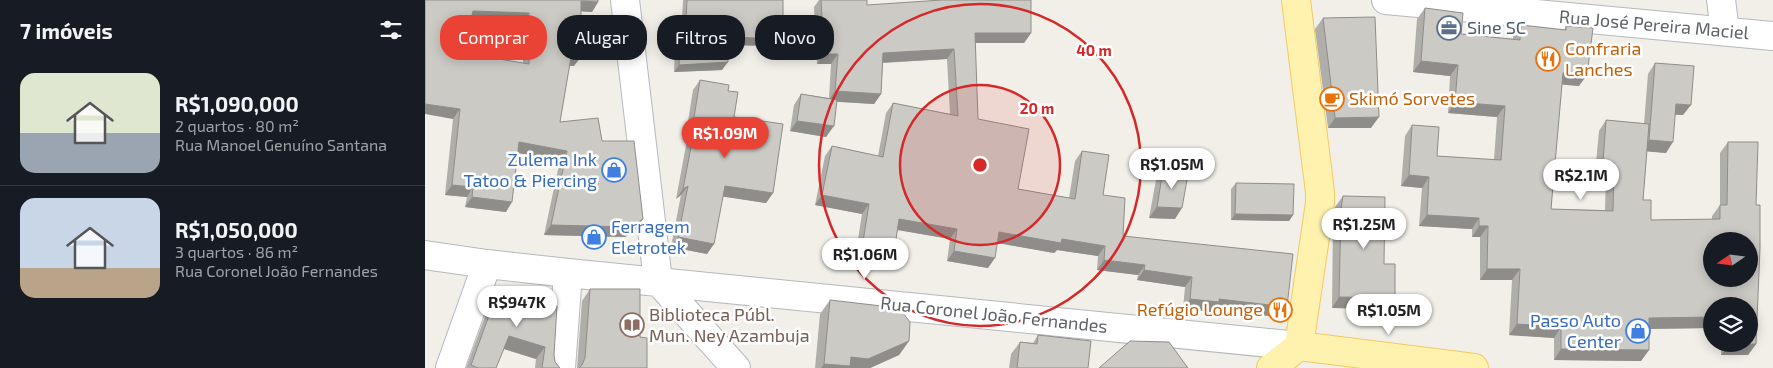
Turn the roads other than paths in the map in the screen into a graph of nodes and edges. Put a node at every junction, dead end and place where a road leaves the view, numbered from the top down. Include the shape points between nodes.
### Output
1 (625, 0) edge
2 (1296, 0) edge
3 (1386, 0) edge
4 (1721, 0) edge
5 (1725, 31) junction
6 (1773, 36) edge
7 (425, 254) edge
8 (487, 264) junction
9 (568, 272) junction
10 (658, 281) junction
11 (1299, 346) junction
12 (449, 368) edge
13 (561, 368) edge
14 (736, 368) edge
15 (1271, 368) edge
16 (1474, 368) edge

1 - 10 street
2 - 11 main road via 1320,197
3 - 5 street, Rua José Pereira Maciel
4 - 5 street
5 - 6 street, Rua José Pereira Maciel
7 - 8 street, Rua Coronel João Fernandes
8 - 9 street, Rua Coronel João Fernandes
8 - 12 street
9 - 10 street, Rua Coronel João Fernandes
9 - 13 street
10 - 11 street, Rua Coronel João Fernandes
10 - 14 street
11 - 15 main road
11 - 16 main road, Rua Coronel João Fernandes

